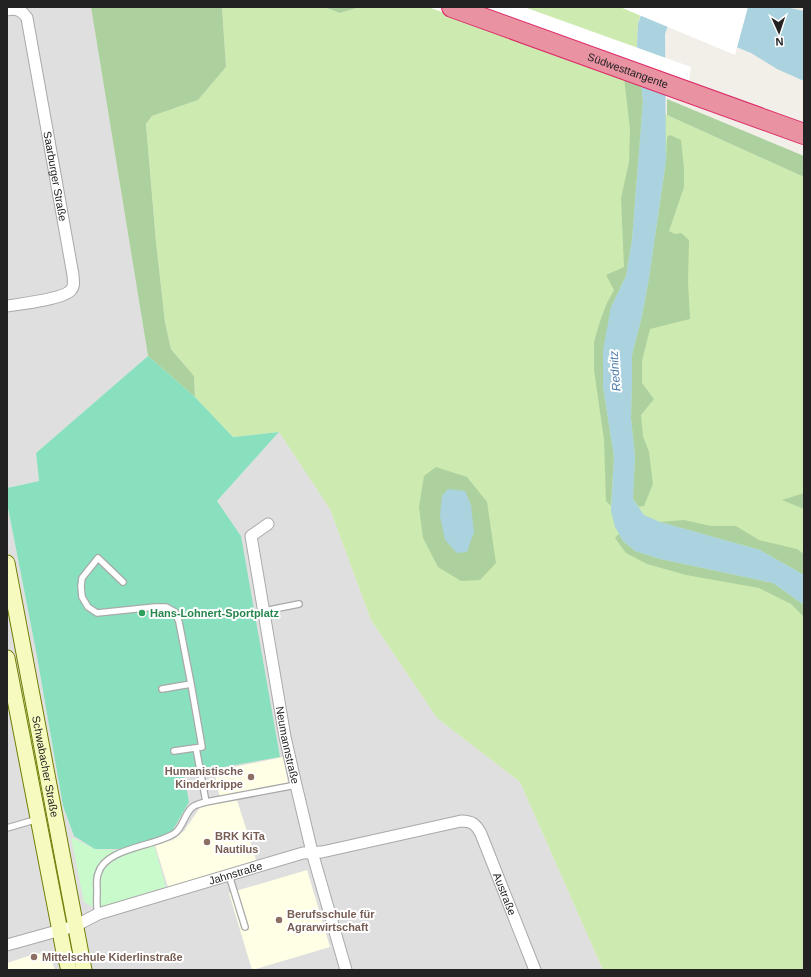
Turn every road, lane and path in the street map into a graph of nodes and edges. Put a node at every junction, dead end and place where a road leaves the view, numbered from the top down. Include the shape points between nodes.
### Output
1 (452, 7) edge
2 (486, 7) edge
3 (7, 10) edge
4 (688, 85) junction
5 (804, 120) edge
6 (804, 134) edge
7 (7, 306) edge
8 (268, 524) dead end
9 (7, 563) edge
10 (124, 582) dead end
11 (299, 604) dead end
12 (264, 611) junction
13 (7, 658) edge
14 (191, 684) junction
15 (162, 689) dead end
16 (196, 748) junction
17 (174, 752) dead end
18 (296, 785) junction
19 (206, 802) junction
20 (38, 819) junction
21 (470, 821) joint
22 (7, 828) edge
23 (312, 852) junction
24 (229, 875) junction
25 (98, 914) junction
26 (75, 926) junction
27 (245, 927) dead end
28 (60, 930) junction
29 (7, 945) edge
30 (69, 970) edge
31 (84, 970) edge
32 (346, 970) edge
33 (535, 970) edge

1 - 4 highway, Südwesttangente
2 - 4 highway, Südwesttangente
3 - 7 street, Saarburger Straße via 18,10 24,13 26,18 74,284 71,292 62,296
4 - 5 highway, Südwesttangente
4 - 6 highway, Südwesttangente
8 - 12 street, Neumannstraße via 250,536
9 - 26 main road, Schwabacher Straße
10 - 14 lane via 98,558 82,578 82,597 88,607 97,613 155,607 166,607 175,612
11 - 12 lane
12 - 18 street, Neumannstraße
13 - 20 main road, Schwabacher Straße
14 - 15 lane
14 - 16 lane via 202,747
16 - 17 lane
16 - 19 lane
18 - 19 lane
18 - 23 street, Neumannstraße
19 - 25 lane via 190,809 181,826 168,837 117,855 104,864 98,874
20 - 22 lane
20 - 28 main road, Schwabacher Straße
21 - 23 street, Jahnstraße
21 - 33 street, Austraße via 477,826 481,834
23 - 24 street, Jahnstraße
23 - 32 street, Neumannstraße
24 - 25 street, Jahnstraße
24 - 27 lane
25 - 26 street, Jahnstraße
26 - 28 street, Jahnstraße
26 - 31 main road, Schwabacher Straße
28 - 29 street, Jahnstraße
28 - 30 main road, Schwabacher Straße

